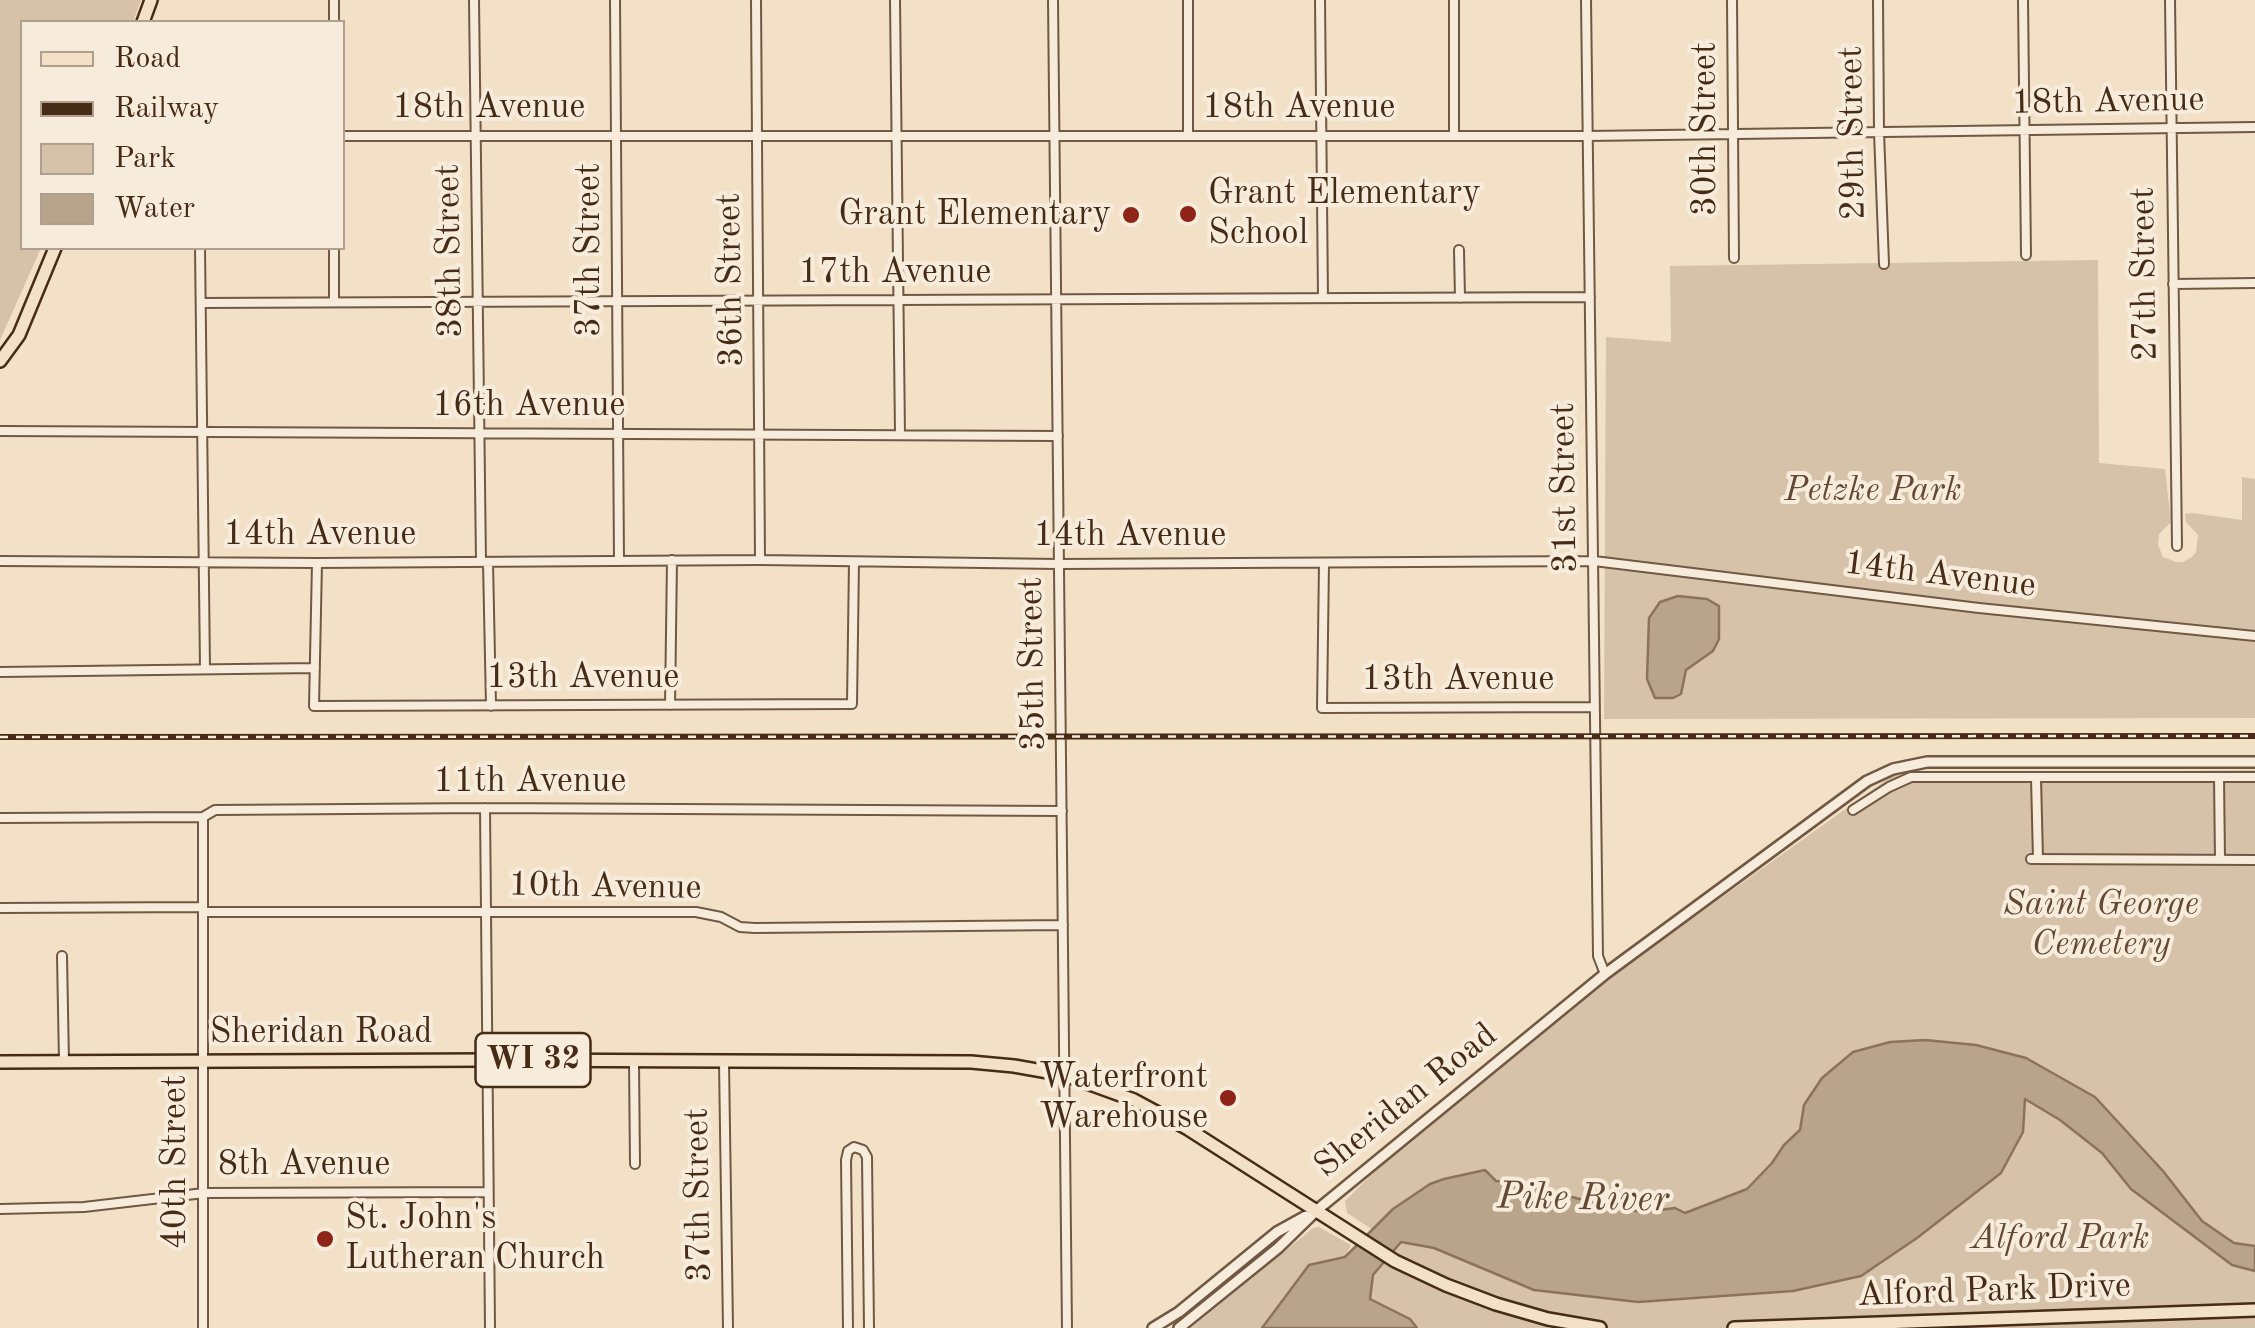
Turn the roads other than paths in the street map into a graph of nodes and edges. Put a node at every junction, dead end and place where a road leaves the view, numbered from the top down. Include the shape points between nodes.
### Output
1 (474, 0) edge
2 (615, 0) edge
3 (756, 0) edge
4 (895, 0) edge
5 (1054, 0) edge
6 (1188, 0) edge
7 (1320, 0) edge
8 (1454, 0) edge
9 (1586, 0) edge
10 (1732, 0) edge
11 (1878, 0) edge
12 (2023, 0) edge
13 (2170, 0) edge
14 (2255, 127) edge
15 (2170, 129) junction
16 (1879, 132) junction
17 (2023, 132) junction
18 (1733, 133) junction
19 (345, 136) edge
20 (476, 136) junction
21 (616, 136) junction
22 (757, 136) junction
23 (896, 136) junction
24 (1055, 136) junction
25 (1188, 136) junction
26 (1322, 136) junction
27 (1454, 136) junction
28 (1588, 136) junction
29 (55, 250) edge
30 (200, 250) edge
31 (334, 250) edge
32 (1459, 250) dead end
33 (2026, 255) dead end
34 (1734, 258) dead end
35 (1884, 264) dead end
36 (2255, 283) edge
37 (2173, 284) junction
38 (1323, 298) junction
39 (1460, 298) junction
40 (1590, 298) junction
41 (758, 300) junction
42 (898, 300) junction
43 (1056, 300) junction
44 (618, 301) junction
45 (201, 302) junction
46 (334, 302) junction
47 (478, 302) junction
48 (0, 361) edge
49 (0, 431) edge
50 (202, 432) junction
51 (480, 433) junction
52 (618, 434) junction
53 (760, 434) junction
54 (900, 435) junction
55 (1058, 436) junction
56 (2176, 546) dead end
57 (620, 560) junction
58 (672, 560) junction
59 (760, 560) junction
60 (0, 561) edge
61 (1594, 561) junction
62 (204, 562) junction
63 (484, 562) junction
64 (854, 562) junction
65 (1324, 562) junction
66 (317, 563) junction
67 (1059, 564) junction
68 (2255, 636) edge
69 (315, 668) junction
70 (205, 669) junction
71 (0, 672) edge
72 (670, 705) junction
73 (491, 706) junction
74 (1596, 707) junction
75 (2255, 762) edge
76 (2219, 777) junction
77 (2255, 777) edge
78 (2036, 778) junction
79 (485, 808) junction
80 (1853, 810) dead end
81 (1062, 812) junction
82 (203, 816) junction
83 (0, 818) edge
84 (2220, 860) junction
85 (2255, 860) edge
86 (0, 908) edge
87 (204, 909) junction
88 (485, 912) junction
89 (1063, 925) junction
90 (62, 956) dead end
91 (1605, 974) junction
92 (488, 1060) junction
93 (634, 1061) junction
94 (0, 1062) edge
95 (64, 1062) junction
96 (203, 1062) junction
97 (724, 1062) junction
98 (1064, 1075) junction
99 (636, 1164) dead end
100 (488, 1192) junction
101 (204, 1193) junction
102 (0, 1209) edge
103 (1317, 1210) junction
104 (2255, 1310) edge
105 (203, 1328) edge
106 (490, 1328) edge
107 (728, 1328) edge
108 (848, 1328) edge
109 (870, 1328) edge
110 (1067, 1328) edge
111 (1153, 1328) edge
112 (1178, 1328) edge
113 (1600, 1328) edge
114 (1734, 1328) edge

1 - 20 street, 38th Street
2 - 21 street, 37th Street
3 - 22 street, 36th Street
4 - 23 street
5 - 24 street, 35th Street
6 - 25 street
7 - 26 street
8 - 27 street
9 - 28 street, 31st Street
10 - 18 street, 30th Street
11 - 16 street, 29th Street
12 - 17 street
13 - 15 street, 27th Street
14 - 15 street, 18th Avenue
15 - 17 street, 18th Avenue
15 - 37 street, 27th Street
16 - 17 street, 18th Avenue
16 - 18 street, 18th Avenue
16 - 35 street, 29th Street
17 - 33 street
18 - 28 street, 18th Avenue
18 - 34 street, 30th Street
19 - 20 street, 18th Avenue
20 - 21 street, 18th Avenue
20 - 47 street, 38th Street
21 - 22 street, 18th Avenue
21 - 44 street, 37th Street
22 - 23 street, 18th Avenue
22 - 41 street, 36th Street
23 - 24 street, 18th Avenue
23 - 42 street
24 - 25 street, 18th Avenue
24 - 43 street, 35th Street
25 - 26 street, 18th Avenue
26 - 27 street, 18th Avenue
26 - 38 street
27 - 28 street, 18th Avenue
28 - 40 street, 31st Street
29 - 48 main road via 19,335
30 - 45 street
31 - 46 street
32 - 39 street
36 - 37 street
37 - 56 street, 27th Street
38 - 39 street, 17th Avenue
38 - 43 street, 17th Avenue
39 - 40 street, 17th Avenue
40 - 61 street, 31st Street
41 - 42 street, 17th Avenue
41 - 44 street, 17th Avenue
41 - 53 street, 36th Street
42 - 43 street, 17th Avenue
42 - 54 street
43 - 55 street, 35th Street
44 - 47 street, 17th Avenue
44 - 52 street, 37th Street
45 - 46 street, 17th Avenue
45 - 50 street
46 - 47 street, 17th Avenue
47 - 51 street, 38th Street
49 - 50 street, 16th Avenue
50 - 51 street, 16th Avenue
50 - 62 street
51 - 52 street, 16th Avenue
51 - 63 street, 38th Street
52 - 53 street, 16th Avenue
52 - 57 street, 37th Street
53 - 54 street, 16th Avenue
53 - 59 street, 36th Street
54 - 55 street, 16th Avenue
55 - 67 street, 35th Street
57 - 58 street, 14th Avenue
57 - 63 street, 14th Avenue
58 - 59 street, 14th Avenue
58 - 72 street
59 - 64 street, 14th Avenue
60 - 62 street, 14th Avenue
61 - 65 street, 14th Avenue
61 - 68 street, 14th Avenue
61 - 74 street, 31st Street
62 - 66 street, 14th Avenue
62 - 70 street
63 - 66 street, 14th Avenue
63 - 73 street, 38th Street
64 - 67 street, 14th Avenue
64 - 72 street, 13th Avenue via 852,704
65 - 67 street, 14th Avenue
65 - 74 street, 13th Avenue via 1322,708
66 - 69 street
67 - 81 street, 35th Street
69 - 70 street
69 - 73 street, 13th Avenue via 314,706
70 - 71 street
72 - 73 street, 13th Avenue
74 - 91 street, 31st Street via 1598,956
75 - 91 street, Sheridan Road via 1927,762 1893,769 1856,788
76 - 77 street
76 - 78 street
76 - 84 street
78 - 80 street via 1911,778
78 - 84 street via 2034,860
79 - 81 street, 11th Avenue
79 - 82 street, 11th Avenue via 215,810
79 - 88 street
81 - 89 street, 35th Street
82 - 83 street, 11th Avenue
82 - 87 street, 40th Street
84 - 85 street
86 - 87 street, 10th Avenue
87 - 88 street, 10th Avenue
87 - 96 street, 40th Street
88 - 89 street, 10th Avenue via 696,912 755,928
88 - 92 street
89 - 98 street, 35th Street
90 - 95 street
91 - 103 street, Sheridan Road
92 - 93 main road, Sheridan Road / WI 32
92 - 96 main road, Sheridan Road / WI 32
92 - 100 street
93 - 97 main road, Sheridan Road / WI 32
93 - 99 street
94 - 95 main road, Sheridan Road / WI 32
95 - 96 main road, Sheridan Road / WI 32
96 - 101 street, 40th Street
97 - 98 main road, Sheridan Road / WI 32 via 971,1062
97 - 107 street, 37th Street
98 - 103 main road, Sheridan Road / WI 32 via 1134,1100
98 - 110 street, 35th Street
100 - 101 street, 8th Avenue
100 - 106 street
101 - 102 street, 8th Avenue via 84,1208
101 - 105 street, 40th Street
103 - 111 street via 1277,1232
103 - 112 street
103 - 113 main road, WI 32 via 1446,1285 1548,1319
104 - 114 main road, Alford Park Drive
108 - 109 street via 846,1160 854,1147 867,1157

